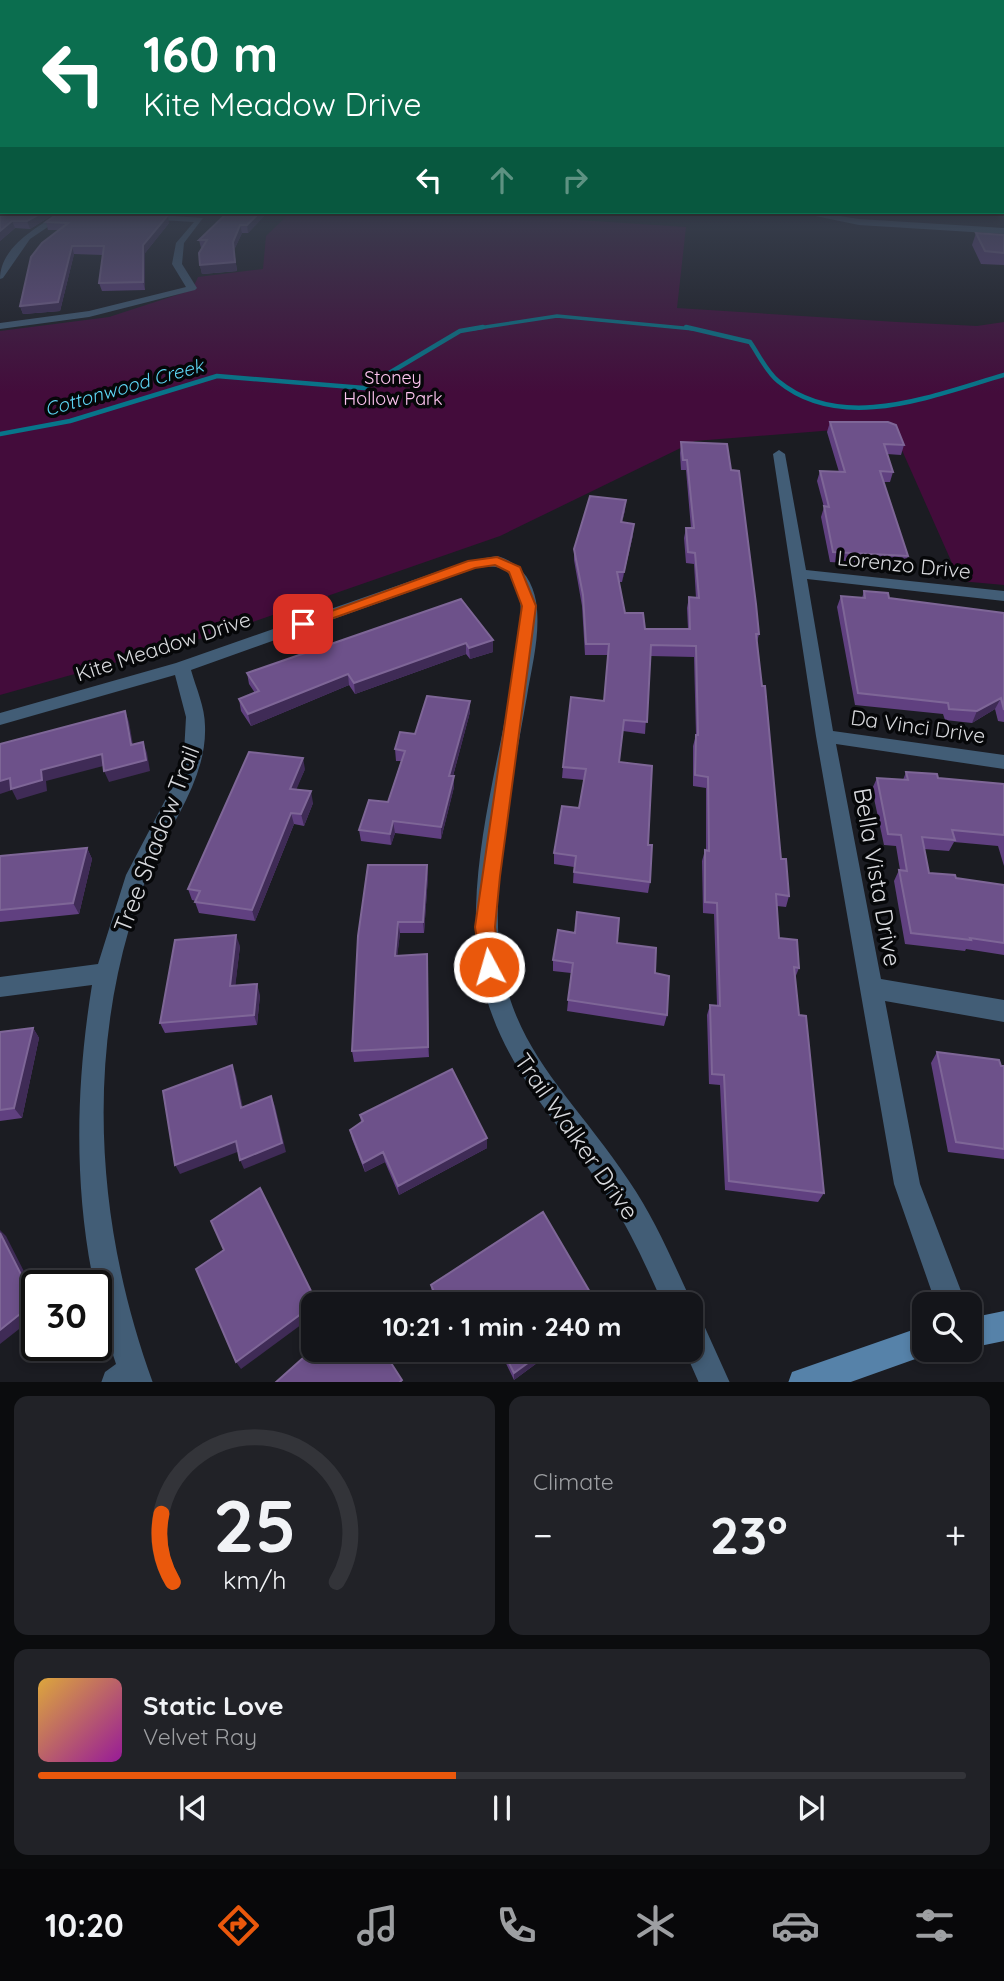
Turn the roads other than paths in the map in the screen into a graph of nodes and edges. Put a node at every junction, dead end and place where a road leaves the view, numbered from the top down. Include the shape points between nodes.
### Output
1 (177, 263) edge
2 (0, 326) edge
3 (779, 454) dead end
4 (497, 561) joint
5 (799, 574) junction
6 (1004, 596) edge
7 (182, 667) junction
8 (0, 719) edge
9 (825, 736) junction
10 (1004, 762) edge
11 (108, 972) junction
12 (0, 986) edge
13 (871, 988) junction
14 (1004, 1011) edge
15 (672, 1292) edge
16 (947, 1292) edge
17 (1004, 1326) edge
18 (982, 1331) edge
19 (912, 1345) edge
20 (703, 1357) edge
21 (129, 1379) edge
22 (715, 1382) edge
23 (803, 1382) edge

1 - 2 street via 192,288 89,314
3 - 5 street, Bella Vista Drive
4 - 7 street, Kite Meadow Drive via 473,564
4 - 15 street, Trail Walker Drive via 515,570 529,606 485,927 498,1004 511,1040 540,1086 582,1135 622,1193
5 - 6 street, Lorenzo Drive
5 - 9 street, Bella Vista Drive
7 - 8 street, Kite Meadow Drive
7 - 11 street, Tree Shadow Trail via 195,715 193,754 137,875
9 - 10 street, Da Vinci Drive
9 - 13 street, Bella Vista Drive
11 - 12 street
11 - 21 street, Tree Shadow Trail via 90,1089 95,1194
13 - 14 street
13 - 16 street, Bella Vista Drive via 907,1184
17 - 18 main road
19 - 23 main road
20 - 22 street

